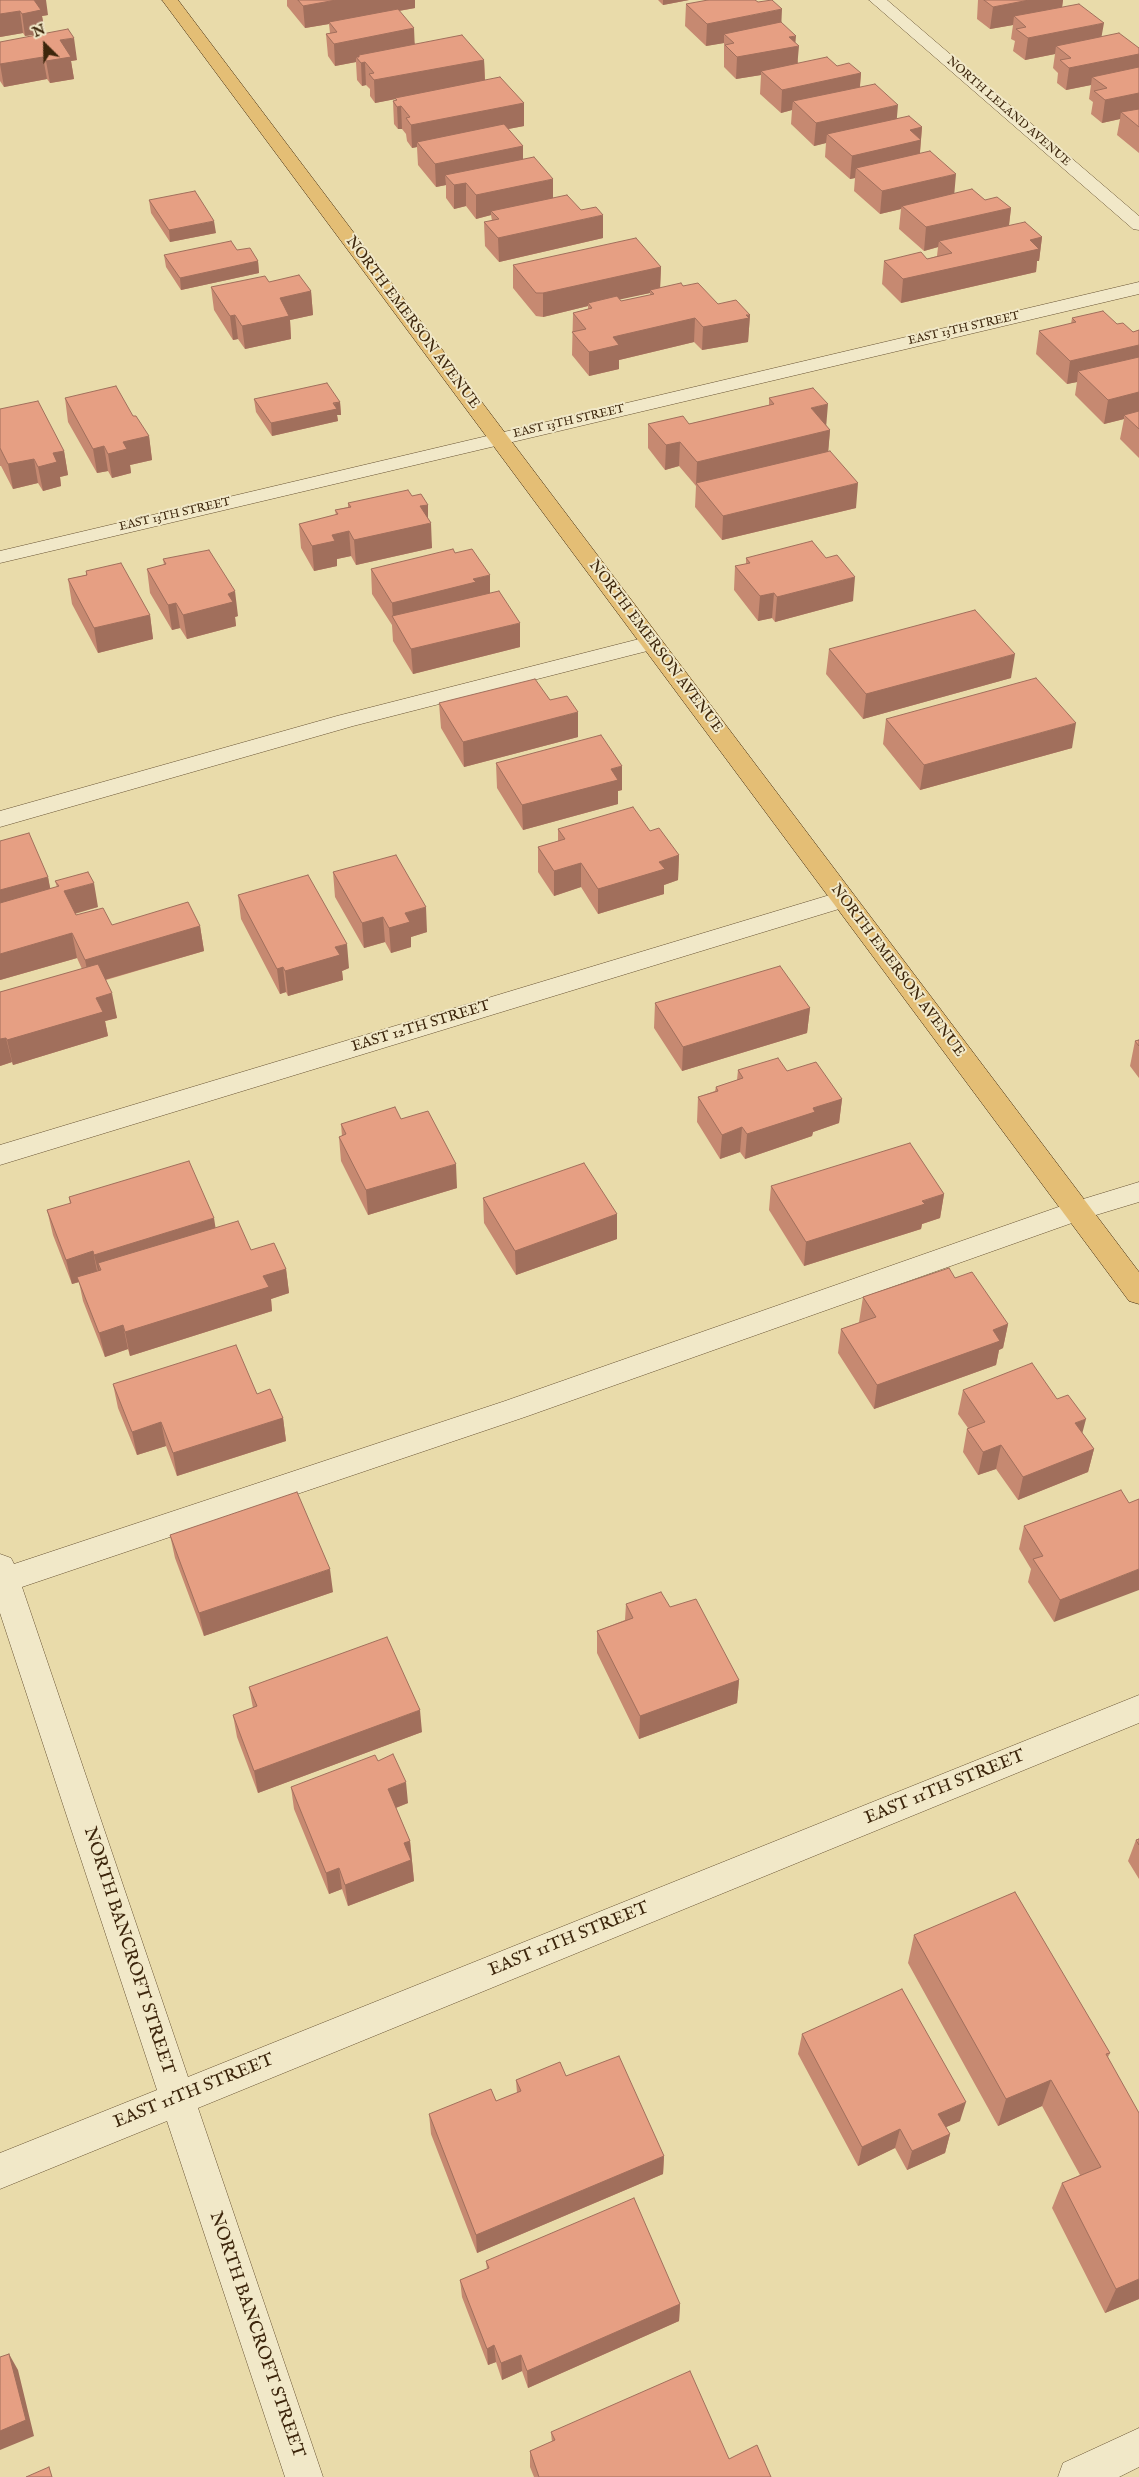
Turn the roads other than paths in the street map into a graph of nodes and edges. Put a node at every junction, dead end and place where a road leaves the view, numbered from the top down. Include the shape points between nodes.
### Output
1 (170, 0) edge
2 (877, 0) edge
3 (1139, 225) edge
4 (1139, 288) edge
5 (499, 438) junction
6 (0, 557) edge
7 (652, 643) junction
8 (0, 819) edge
9 (843, 898) junction
10 (0, 1156) edge
11 (1139, 1192) edge
12 (1077, 1210) junction
13 (1139, 1293) edge
14 (1, 1576) edge
15 (1139, 1709) edge
16 (177, 2099) junction
17 (0, 2171) edge
18 (1139, 2446) edge
19 (304, 2477) edge
20 (1077, 2477) edge

1 - 5 main road, NORTH EMERSON AVENUE
2 - 3 street, NORTH LELAND AVENUE
4 - 5 street, EAST 13TH STREET
5 - 6 street, EAST 13TH STREET
5 - 7 main road, NORTH EMERSON AVENUE
7 - 8 street via 345,721
7 - 9 main road, NORTH EMERSON AVENUE
9 - 10 street, EAST 12TH STREET
9 - 12 main road, NORTH EMERSON AVENUE
11 - 12 street
12 - 13 main road, NORTH EMERSON AVENUE
12 - 14 street via 515,1409
14 - 16 street, NORTH BANCROFT STREET
15 - 16 street, EAST 11TH STREET
16 - 17 street, EAST 11TH STREET
16 - 19 street, NORTH BANCROFT STREET
18 - 20 street

